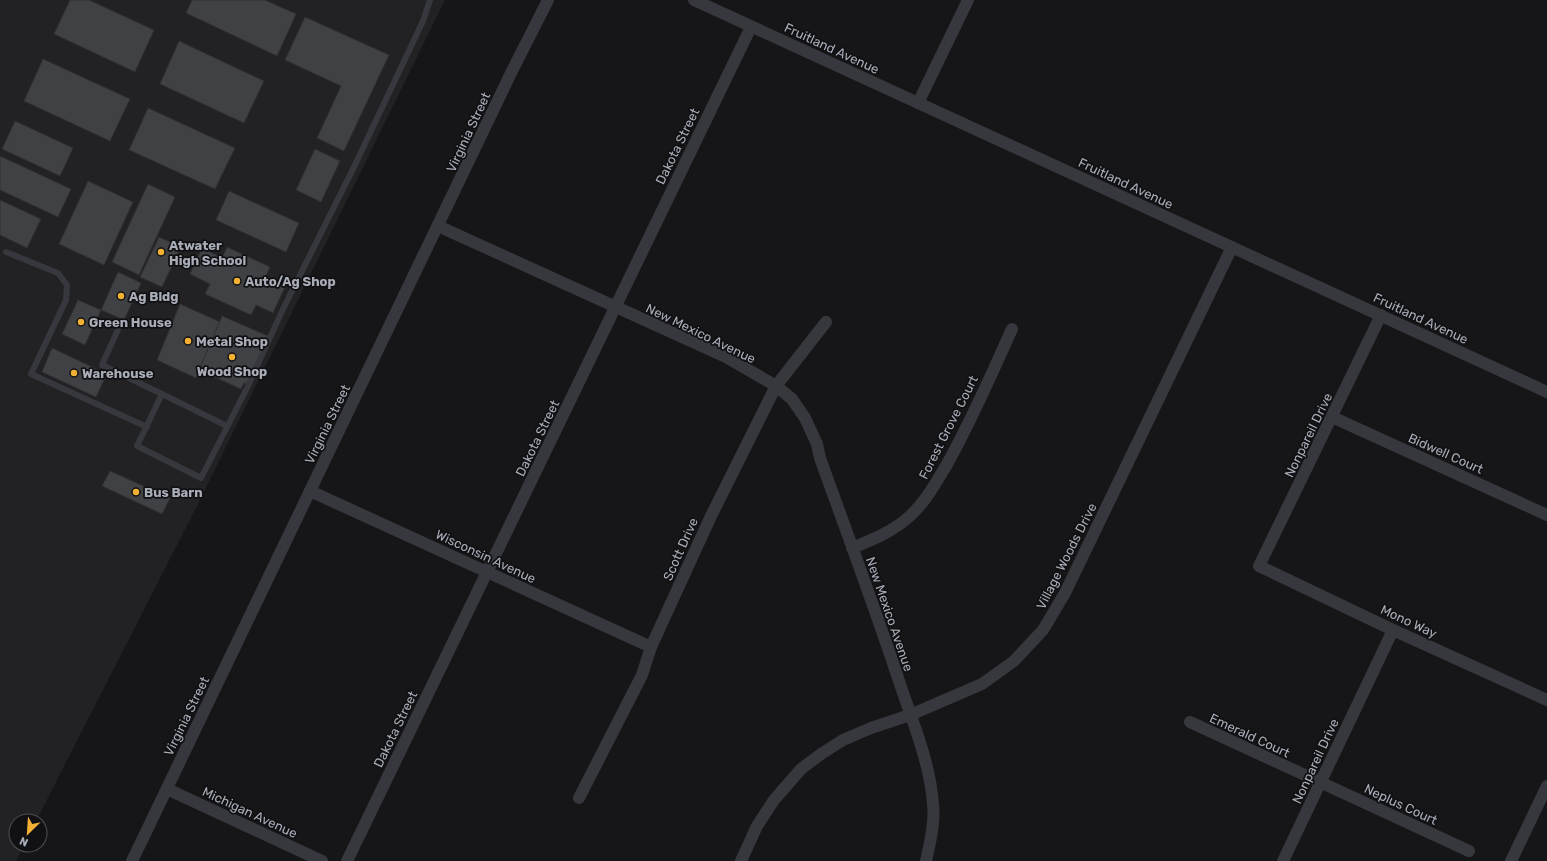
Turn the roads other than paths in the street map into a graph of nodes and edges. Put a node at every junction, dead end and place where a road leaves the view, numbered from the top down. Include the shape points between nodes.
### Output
1 (430, 0) edge
2 (548, 0) edge
3 (694, 0) edge
4 (968, 0) edge
5 (750, 26) junction
6 (918, 103) junction
7 (438, 226) junction
8 (1232, 247) junction
9 (6, 252) dead end
10 (615, 307) junction
11 (1381, 316) junction
12 (826, 322) dead end
13 (120, 325) dead end
14 (1012, 329) dead end
15 (776, 386) junction
16 (1547, 392) edge
17 (162, 394) junction
18 (1332, 417) junction
19 (227, 426) junction
20 (146, 427) junction
21 (310, 491) junction
22 (1547, 515) edge
23 (852, 548) junction
24 (1259, 566) joint
25 (487, 572) junction
26 (1393, 630) junction
27 (651, 647) junction
28 (1547, 700) edge
29 (910, 715) junction
30 (1190, 722) dead end
31 (1320, 783) junction
32 (1547, 786) edge
33 (167, 789) junction
34 (579, 798) dead end
35 (1469, 851) dead end
36 (132, 861) edge
37 (322, 861) edge
38 (347, 861) edge
39 (741, 861) edge
40 (926, 861) edge
41 (1283, 861) edge
42 (1511, 861) edge

1 - 19 lane via 423,21 356,162
2 - 7 street, Virginia Street
3 - 5 street, Fruitland Avenue
4 - 6 street
5 - 6 street, Fruitland Avenue
5 - 10 street, Dakota Street
6 - 8 street, Fruitland Avenue
7 - 10 street, New Mexico Avenue
7 - 21 street, Virginia Street
8 - 11 street, Fruitland Avenue
8 - 29 street, Village Woods Drive via 1065,593 1043,630 1014,661 982,684
9 - 20 lane via 58,273 67,285 66,300 31,374
10 - 15 street, New Mexico Avenue via 726,357
10 - 25 street, Dakota Street
11 - 16 street, Fruitland Avenue
11 - 18 street, Nonpareil Drive
12 - 15 street, Scott Drive
13 - 17 lane via 102,365
14 - 23 street, Forest Grove Court via 960,442 925,500 897,527 883,536
15 - 23 street, New Mexico Avenue via 792,399 805,418 817,444
15 - 27 street, Scott Drive via 711,516
17 - 19 lane
17 - 20 lane
18 - 22 street, Bidwell Court
18 - 24 street, Nonpareil Drive
19 - 20 lane via 201,478 138,446
21 - 25 street, Wisconsin Avenue
21 - 33 street, Virginia Street
23 - 29 street, New Mexico Avenue via 875,608
24 - 26 street, Mono Way
25 - 27 street, Wisconsin Avenue
25 - 38 street, Dakota Street
26 - 28 street, Mono Way
26 - 31 street, Nonpareil Drive
27 - 34 street, Scott Drive via 642,675
29 - 39 street, Village Woods Drive via 843,740 801,769 774,800
29 - 40 street, New Mexico Avenue via 929,779 933,805
30 - 31 street, Emerald Court
31 - 35 street, Neplus Court
31 - 41 street, Nonpareil Drive
32 - 42 street
33 - 36 street, Virginia Street
33 - 37 street, Michigan Avenue

